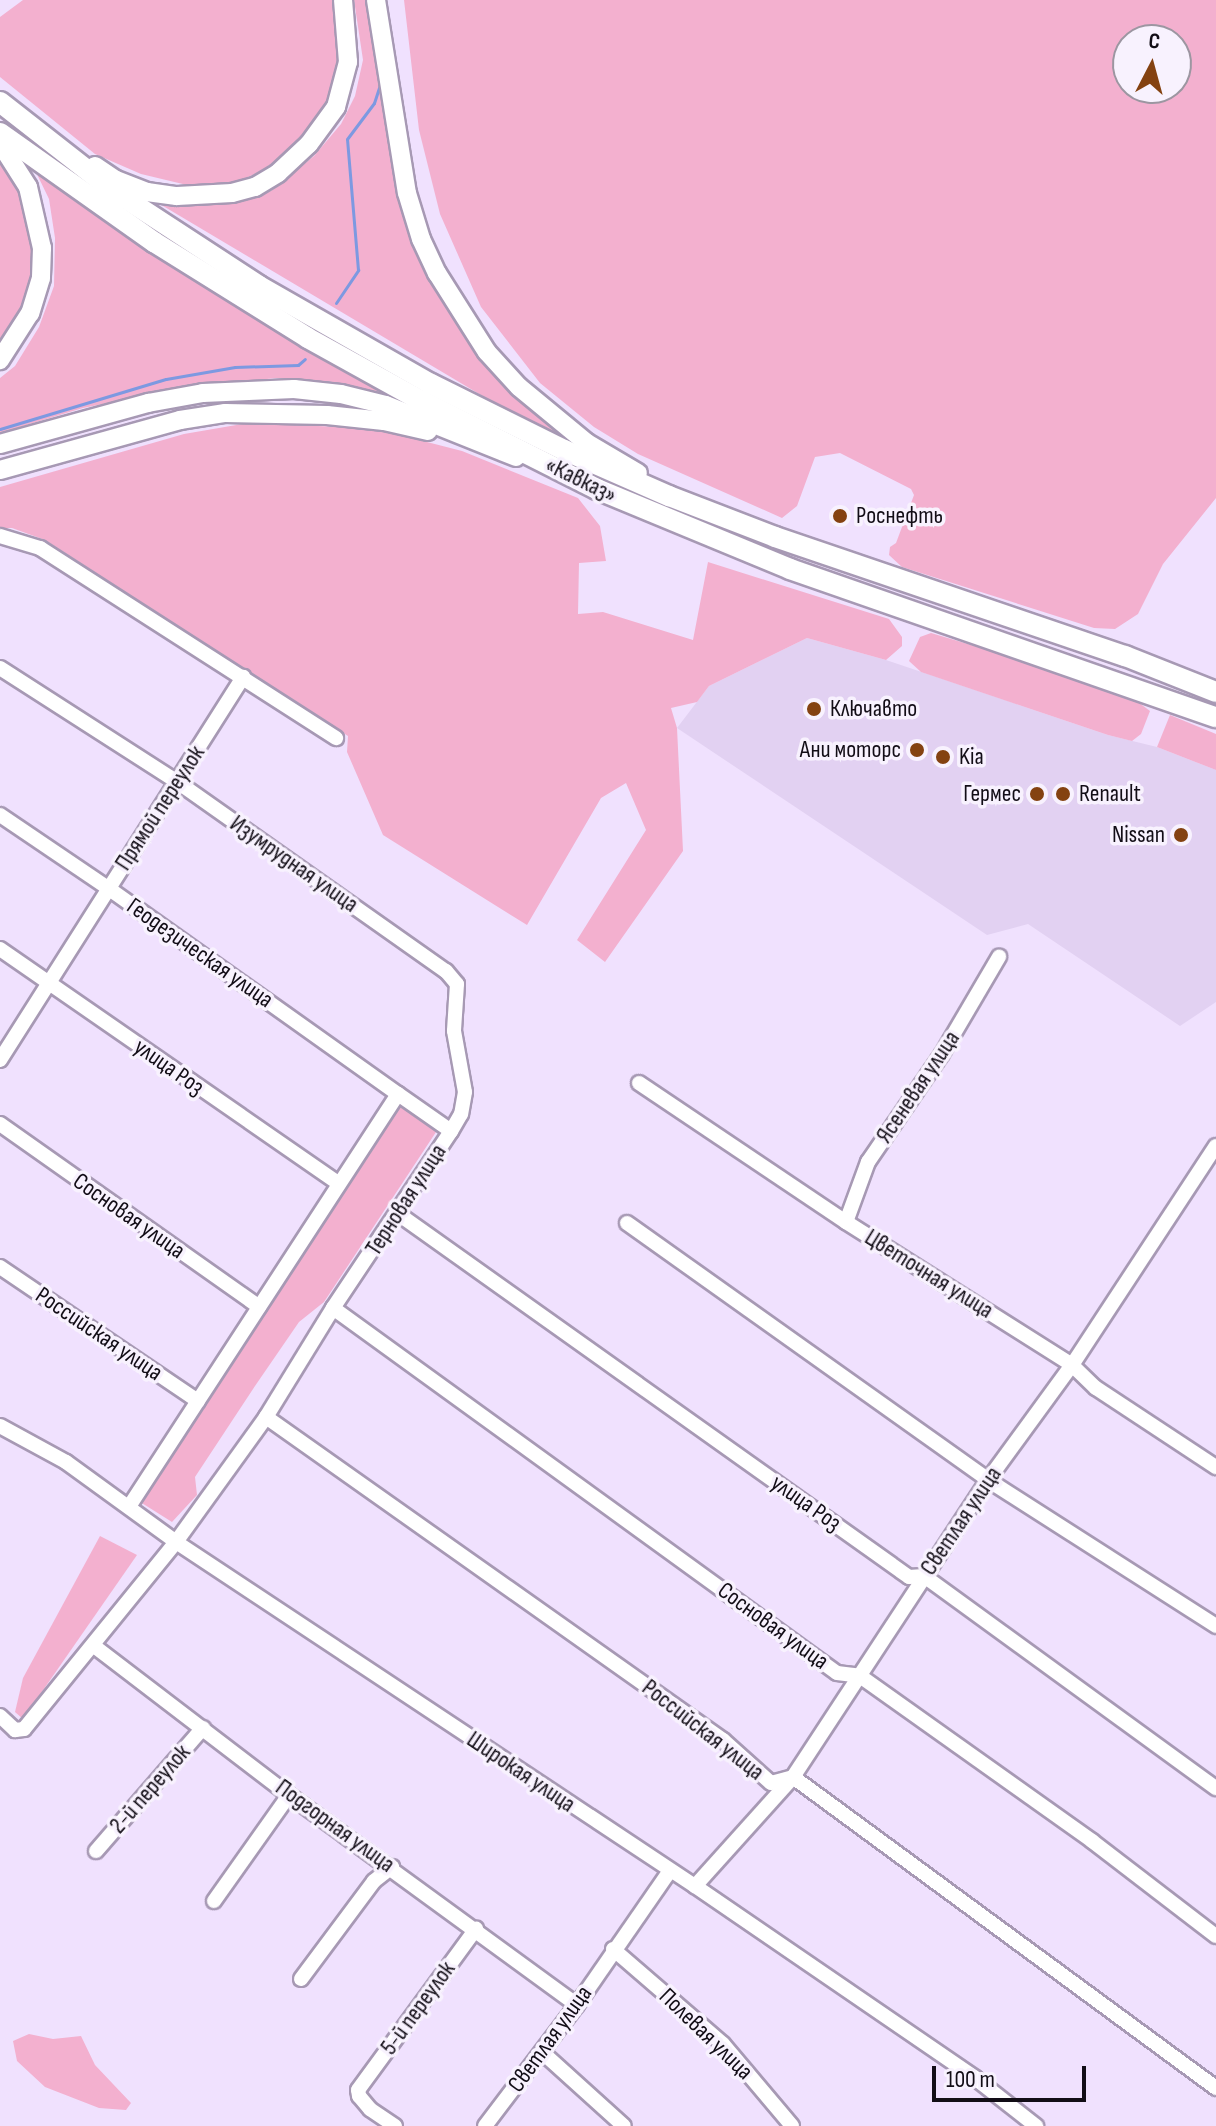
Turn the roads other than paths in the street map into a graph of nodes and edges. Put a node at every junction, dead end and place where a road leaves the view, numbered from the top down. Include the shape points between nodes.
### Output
1 (343, 0) edge
2 (376, 0) edge
3 (0, 102) edge
4 (20, 119) junction
5 (0, 133) edge
6 (0, 143) edge
7 (0, 360) edge
8 (0, 444) edge
9 (0, 470) edge
10 (597, 489) junction
11 (729, 520) junction
12 (0, 536) edge
13 (933, 592) junction
14 (999, 640) junction
15 (0, 668) edge
16 (243, 677) junction
17 (1216, 694) edge
18 (1216, 715) edge
19 (336, 738) dead end
20 (179, 783) junction
21 (0, 815) edge
22 (108, 888) junction
23 (0, 949) edge
24 (999, 957) dead end
25 (50, 984) junction
26 (0, 1060) edge
27 (639, 1083) dead end
28 (398, 1094) junction
29 (0, 1124) edge
30 (451, 1131) junction
31 (1216, 1146) edge
32 (339, 1184) junction
33 (397, 1213) junction
34 (846, 1222) junction
35 (627, 1223) dead end
36 (0, 1267) edge
37 (259, 1307) junction
38 (333, 1308) junction
39 (1072, 1365) junction
40 (198, 1401) junction
41 (266, 1417) junction
42 (0, 1426) edge
43 (1216, 1467) edge
44 (988, 1480) junction
45 (129, 1507) junction
46 (176, 1542) junction
47 (924, 1576) junction
48 (1216, 1626) edge
49 (94, 1646) junction
50 (860, 1676) junction
51 (0, 1716) edge
52 (203, 1728) junction
53 (793, 1777) junction
54 (1216, 1788) edge
55 (289, 1795) junction
56 (96, 1851) dead end
57 (392, 1867) junction
58 (669, 1872) junction
59 (695, 1886) junction
60 (214, 1901) dead end
61 (476, 1929) junction
62 (1216, 1936) edge
63 (613, 1949) junction
64 (301, 1979) dead end
65 (577, 2005) junction
66 (542, 2052) junction
67 (1216, 2088) edge
68 (395, 2126) edge
69 (485, 2126) edge
70 (624, 2126) edge
71 (792, 2126) edge
72 (1036, 2126) edge

1 - 4 main road via 348,62 336,107 309,144 255,187 209,197 147,192 116,180
2 - 11 main road via 407,193 421,239 464,320 519,387 587,443
3 - 4 highway, «Кавказ»
4 - 11 highway, «Кавказ» via 126,199 337,332 564,450
5 - 10 highway, «Кавказ» via 154,242 308,338
6 - 7 main road via 28,187 42,248 41,278 30,313
8 - 10 main road via 148,403 203,393 294,389 386,405
9 - 10 main road via 180,420 276,412 384,421 431,432
10 - 14 highway, «Кавказ» via 790,569
11 - 13 highway, «Кавказ»
12 - 16 street via 40,548
13 - 14 highway via 1105,660 1095,665
13 - 17 highway, «Кавказ» via 1125,656
14 - 18 highway, «Кавказ»
15 - 20 street, Изумрудная улица
16 - 19 street
16 - 20 street, Прямой переулок
17 - 18 highway via 1159,675 1151,679 1157,689
20 - 22 street, Прямой переулок
20 - 30 street, Изумрудная улица via 457,984 454,1031 465,1092
21 - 22 street, Геодезическая улица
22 - 25 street, Прямой переулок
22 - 28 street, Геодезическая улица
23 - 25 street, улица Роз
24 - 34 street, Ясеневая улица via 942,1054 868,1162
25 - 26 street, Прямой переулок
25 - 32 street, улица Роз
27 - 34 street, Цветочная улица
28 - 30 street, Терновая улица
28 - 32 street
29 - 37 street, Сосновая улица
30 - 33 street, Терновая улица
31 - 39 street, Светлая улица
32 - 37 street
33 - 38 street, Терновая улица
33 - 47 street, улица Роз via 909,1577
34 - 39 street, Цветочная улица
35 - 44 street
36 - 40 street, Российская улица
37 - 40 street
38 - 41 street, Терновая улица
38 - 50 street, Сосновая улица via 837,1673
39 - 43 street, Цветочная улица via 1096,1388
39 - 44 street, Светлая улица
40 - 45 street
41 - 46 street, Терновая улица
41 - 53 street, Российская улица via 723,1740 771,1783
42 - 45 street, Широкая улица via 66,1462
44 - 47 street, Светлая улица
44 - 48 street
45 - 46 street, Широкая улица
46 - 49 street, Терновая улица
46 - 58 street, Широкая улица
47 - 50 street, Светлая улица
47 - 54 street, улица Роз
49 - 51 street, Терновая улица via 24,1729 15,1730
49 - 52 street, Подгорная улица
50 - 53 street, Светлая улица
50 - 62 street, Сосновая улица
52 - 55 street, Подгорная улица
52 - 56 street, 2-й переулок
53 - 59 street, Светлая улица
53 - 67 street, Российская улица
55 - 57 street, Подгорная улица
55 - 60 street
57 - 61 street, Подгорная улица
57 - 64 street via 374,1881
58 - 59 street, Широкая улица
58 - 63 street, Светлая улица
59 - 72 street, Широкая улица via 975,2078
61 - 65 street, Подгорная улица
61 - 68 street, 5-й переулок via 360,2086 359,2096
63 - 65 street, Светлая улица
63 - 71 street, Полевая улица via 723,2044
65 - 66 street, Светлая улица
66 - 69 street, Светлая улица
66 - 70 street

